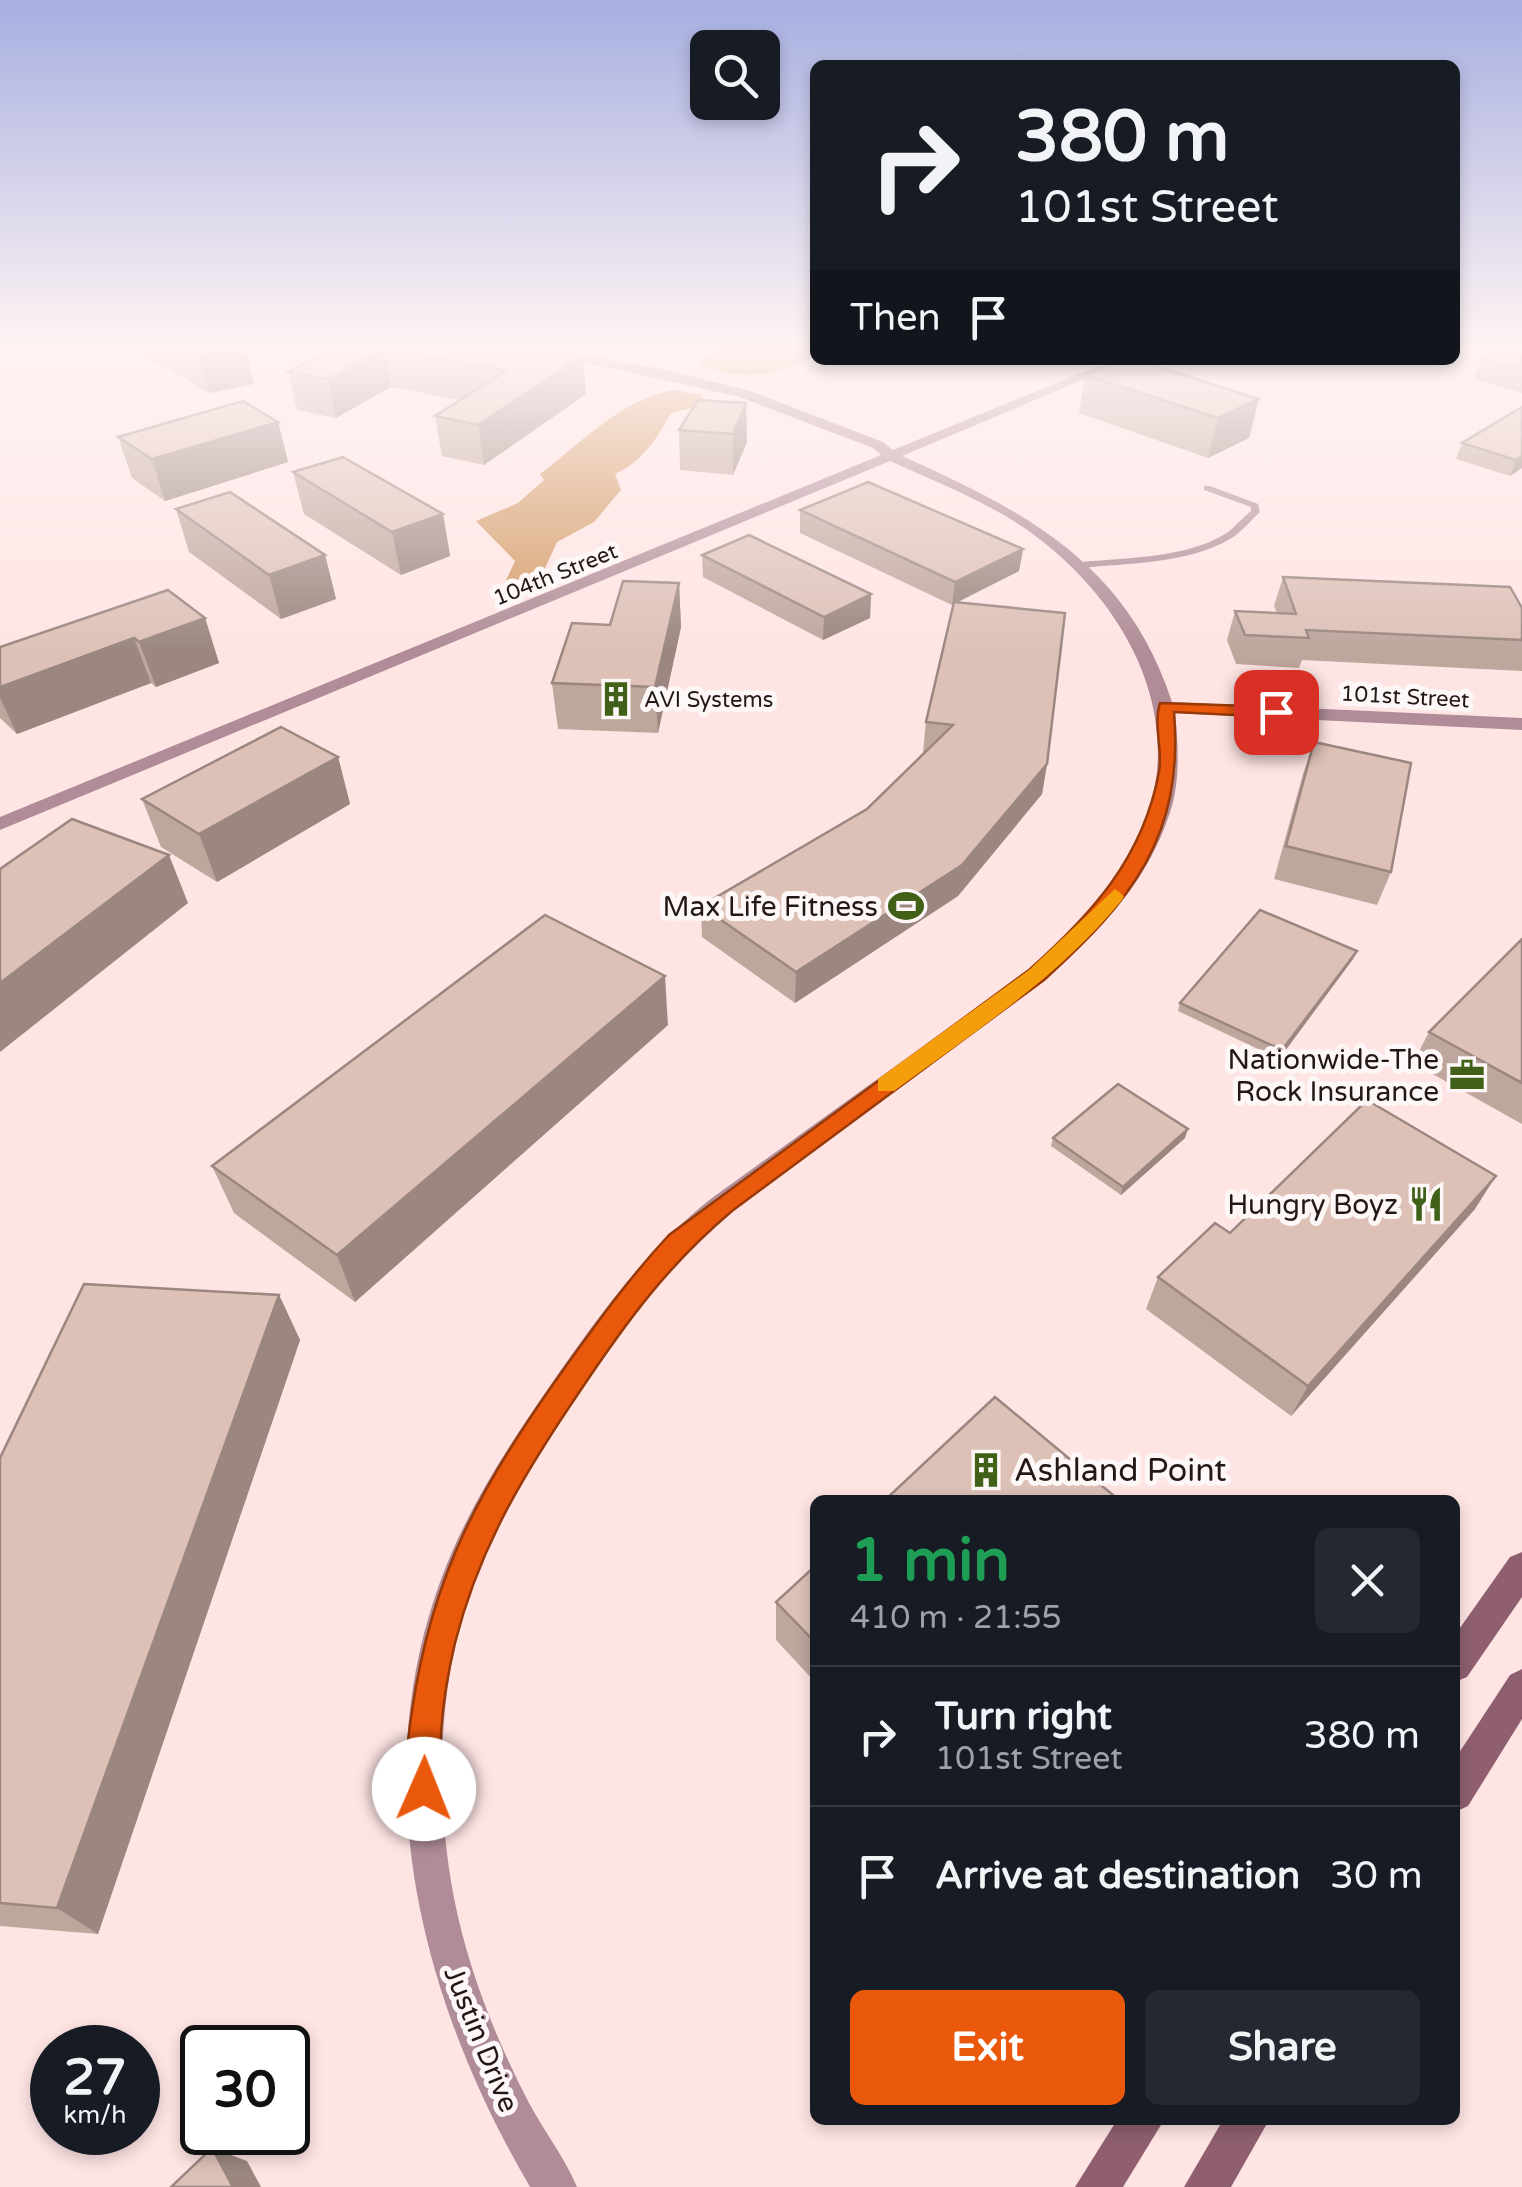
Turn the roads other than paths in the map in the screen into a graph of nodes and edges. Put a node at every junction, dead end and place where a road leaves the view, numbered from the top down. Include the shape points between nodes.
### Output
1 (843, 448) edge
2 (913, 448) edge
3 (892, 457) junction
4 (1207, 488) dead end
5 (1080, 565) junction
6 (1166, 706) junction
7 (1522, 724) edge
8 (0, 824) edge
9 (1522, 1568) edge
10 (1460, 1658) edge
11 (1522, 1687) edge
12 (1460, 1785) edge
13 (1140, 2125) edge
14 (1245, 2125) edge
15 (555, 2187) edge
16 (1097, 2187) edge
17 (1206, 2187) edge

1 - 3 street, Justin Drive
2 - 3 street, 104th Street
3 - 5 street, Justin Drive via 994,503
3 - 8 street, 104th Street
4 - 5 lane via 1256,512 1203,546
5 - 6 street, Justin Drive via 1145,646
6 - 7 street, 101st Street
6 - 15 street, Justin Drive via 1170,762 1162,805 1120,890 1037,975 678,1242 636,1287 519,1456 453,1590 425,1734 424,1817 434,1901 456,1990 493,2082
9 - 10 main road
11 - 12 main road
13 - 16 main road
14 - 17 main road

